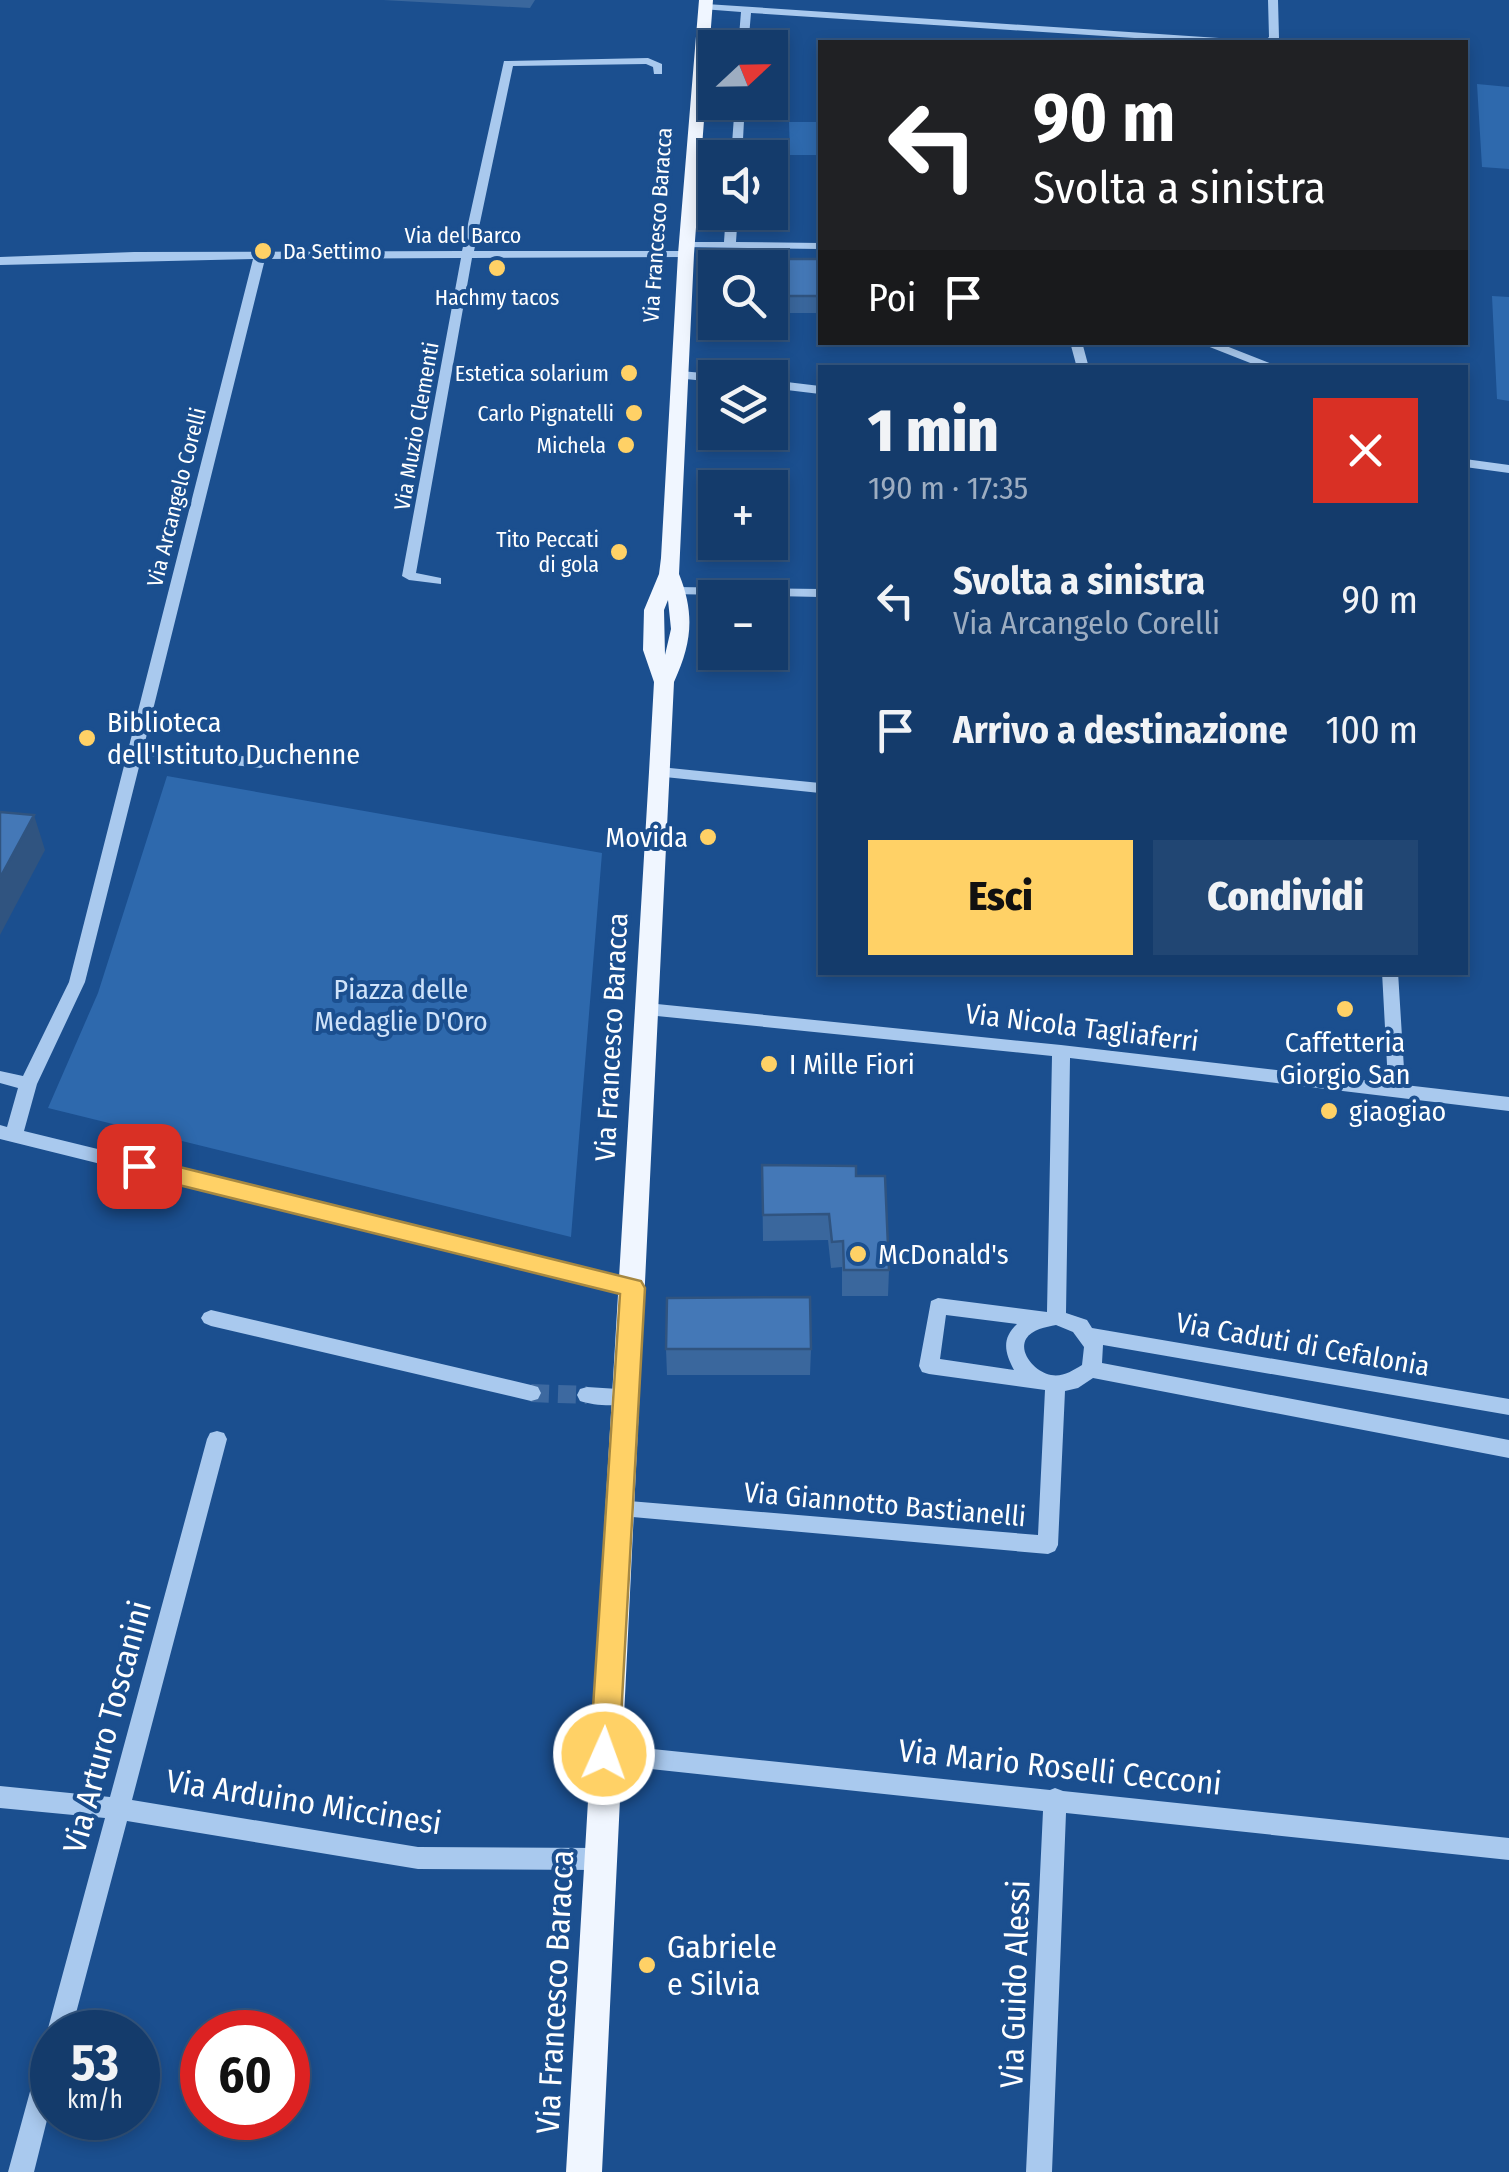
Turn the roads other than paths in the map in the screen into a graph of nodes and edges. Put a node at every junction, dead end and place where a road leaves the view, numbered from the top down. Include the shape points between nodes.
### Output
1 (1273, 0) edge
2 (706, 4) edge
3 (746, 9) junction
4 (951, 24) junction
5 (744, 30) edge
6 (952, 39) dead end
7 (1203, 40) edge
8 (1271, 40) edge
9 (658, 72) dead end
10 (731, 230) edge
11 (730, 246) junction
12 (818, 246) edge
13 (686, 250) junction
14 (467, 255) junction
15 (260, 256) junction
16 (0, 262) edge
17 (1211, 345) edge
18 (1268, 365) edge
19 (680, 375) junction
20 (698, 377) edge
21 (788, 386) edge
22 (818, 390) edge
23 (1468, 463) edge
24 (1509, 468) edge
25 (436, 580) dead end
26 (673, 582) junction
27 (818, 594) edge
28 (138, 750) junction
29 (261, 763) dead end
30 (660, 772) junction
31 (818, 788) edge
32 (1390, 975) edge
33 (647, 1008) junction
34 (1060, 1051) junction
35 (0, 1077) edge
36 (28, 1084) junction
37 (1398, 1092) junction
38 (1509, 1104) edge
39 (7, 1134) edge
40 (632, 1288) junction
41 (212, 1318) dead end
42 (1046, 1318) junction
43 (1088, 1334) junction
44 (1091, 1369) junction
45 (1048, 1383) junction
46 (531, 1394) tunnel mouth
47 (586, 1395) tunnel mouth
48 (626, 1396) junction
49 (1509, 1407) edge
50 (218, 1439) dead end
51 (1509, 1449) edge
52 (617, 1509) junction
53 (604, 1754) junction
54 (0, 1797) edge
55 (1055, 1799) junction
56 (120, 1808) junction
57 (1509, 1849) edge
58 (599, 1859) junction
59 (64, 2010) edge
60 (30, 2135) edge
61 (20, 2172) edge
62 (584, 2172) edge
63 (1040, 2172) edge

1 - 8 street
2 - 3 street
2 - 13 main road, Via Francesco Baracca
3 - 4 street
3 - 5 street
4 - 6 street
4 - 7 street
9 - 14 street via 648,61 508,63
10 - 11 street
11 - 12 street, Via del Barco
11 - 13 street, Via del Barco
13 - 14 street, Via del Barco
13 - 19 main road, Via Francesco Baracca
14 - 15 street, Via del Barco
14 - 25 street, Via Muzio Clementi via 408,576
15 - 16 street, Via del Barco
15 - 28 street, Via Arcangelo Corelli
17 - 18 street
19 - 20 street
19 - 26 main road, Via Francesco Baracca
21 - 22 street
23 - 24 street
26 - 27 street
26 - 30 main road, Via Francesco Baracca via 682,603 680,650 664,682
28 - 29 street
28 - 36 street, Via Arcangelo Corelli via 77,982
30 - 31 street
30 - 33 main road, Via Francesco Baracca
32 - 37 street
33 - 34 street, Via Nicola Tagliaferri
33 - 40 main road, Via Francesco Baracca
34 - 37 street, Via Nicola Tagliaferri
34 - 42 street
35 - 36 street
36 - 39 street, Via Arcangelo Corelli
37 - 38 street, Via Nicola Tagliaferri
39 - 40 street, Via Arcangelo Corelli
40 - 48 main road, Via Francesco Baracca
41 - 46 street
42 - 43 street
42 - 45 street via 1024,1326 1013,1349 1026,1373
42 - 45 street via 938,1306 930,1366
43 - 44 street
43 - 49 street, Via Caduti di Cefalonia
44 - 45 street via 1070,1384
44 - 51 street
45 - 52 street, Via Giannotto Bastianelli via 1048,1545
47 - 48 street
48 - 52 main road, Via Francesco Baracca
50 - 56 street, Via Arturo Toscanini
52 - 53 main road, Via Francesco Baracca
53 - 55 street, Via Mario Roselli Cecconi
53 - 58 main road, Via Francesco Baracca
54 - 56 street, Via Arduino Miccinesi
55 - 57 street, Via Mario Roselli Cecconi
55 - 63 street, Via Guido Alessi
56 - 58 street, Via Arduino Miccinesi via 418,1858
56 - 59 street, Via Arturo Toscanini
58 - 62 main road, Via Francesco Baracca
60 - 61 street

